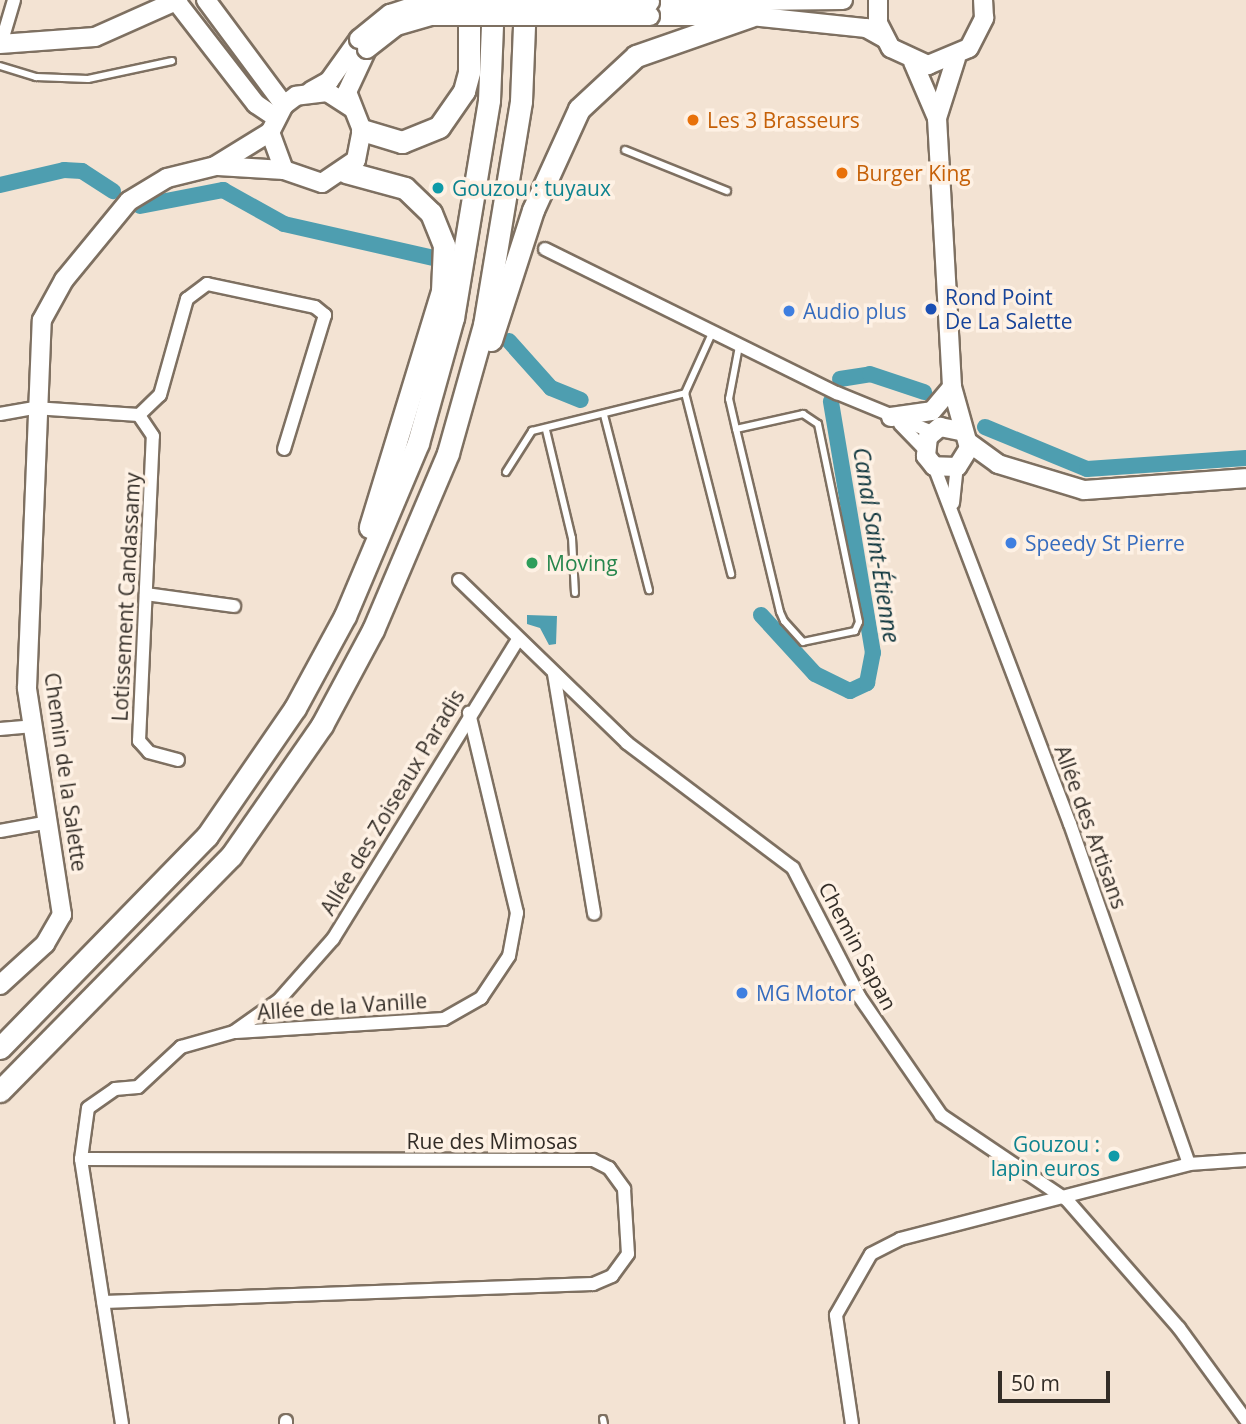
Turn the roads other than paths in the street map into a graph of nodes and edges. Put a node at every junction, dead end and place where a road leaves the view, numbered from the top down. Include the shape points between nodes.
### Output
1 (206, 0) edge
2 (469, 0) edge
3 (493, 0) edge
4 (525, 0) edge
5 (843, 0) edge
6 (878, 0) edge
7 (983, 0) edge
8 (10, 1) edge
9 (177, 1) edge
10 (747, 6) edge
11 (884, 38) junction
12 (0, 44) edge
13 (363, 44) junction
14 (956, 58) junction
15 (172, 61) dead end
16 (913, 62) junction
17 (0, 66) edge
18 (311, 91) junction
19 (352, 108) junction
20 (276, 118) junction
21 (937, 118) junction
22 (362, 130) junction
23 (625, 150) dead end
24 (215, 166) junction
25 (284, 170) junction
26 (346, 172) junction
27 (727, 191) dead end
28 (545, 249) dead end
29 (713, 331) junction
30 (738, 346) junction
31 (952, 387) junction
32 (685, 393) junction
33 (34, 408) junction
34 (0, 414) edge
35 (139, 415) junction
36 (604, 415) junction
37 (891, 417) junction
38 (736, 429) junction
39 (936, 429) junction
40 (546, 430) junction
41 (964, 437) junction
42 (284, 449) dead end
43 (925, 450) junction
44 (448, 453) junction
45 (998, 464) junction
46 (934, 466) junction
47 (959, 466) junction
48 (506, 472) dead end
49 (1246, 478) edge
50 (953, 503) junction
51 (730, 574) dead end
52 (459, 580) dead end
53 (649, 590) dead end
54 (575, 593) dead end
55 (146, 594) junction
56 (234, 606) dead end
57 (518, 639) junction
58 (321, 662) junction
59 (554, 673) junction
60 (469, 712) junction
61 (33, 726) junction
62 (0, 729) edge
63 (178, 760) dead end
64 (48, 822) junction
65 (0, 831) edge
66 (594, 914) dead end
67 (3, 977) edge
68 (234, 1032) junction
69 (0, 1048) edge
70 (0, 1091) edge
71 (80, 1159) junction
72 (1246, 1160) edge
73 (1189, 1164) junction
74 (1067, 1199) junction
75 (103, 1302) junction
76 (1246, 1420) edge
77 (122, 1424) edge
78 (852, 1424) edge

1 - 20 street
2 - 22 highway via 469,72 464,91 439,127 402,142
3 - 58 highway via 486,126 453,317 418,443
4 - 44 highway via 521,102 506,220
5 - 10 street
6 - 11 street
7 - 14 street via 979,34
8 - 12 street
9 - 12 street via 95,37
9 - 20 street via 256,104
10 - 11 street via 866,28
10 - 13 street, bridge via 650,9 428,2 390,14
10 - 44 highway via 636,56 579,109 533,210
11 - 16 street
13 - 18 street via 329,81
13 - 19 street via 349,76
14 - 16 street
14 - 21 street
15 - 17 lane via 88,79 36,77
16 - 21 street
18 - 19 street via 334,95
18 - 20 street
19 - 22 street
20 - 24 street, Chemin de la Salette
20 - 25 street
21 - 31 street
22 - 26 street via 356,160
23 - 27 lane
24 - 25 street, Chemin de la Salette
24 - 33 street, Chemin de la Salette via 144,188 64,280 42,320
25 - 26 street via 322,183
26 - 58 highway via 389,181 418,199 438,228 444,266 399,445
28 - 29 street
29 - 30 street
29 - 32 lane
30 - 37 street
30 - 38 lane via 729,399
31 - 37 street via 932,411
31 - 39 street
31 - 41 street
32 - 36 lane
32 - 51 lane
33 - 34 street
33 - 35 street
33 - 61 street, Chemin de la Salette via 27,688
35 - 42 street via 160,395 187,299 216,282 324,315
35 - 55 street, Lotissement Candassamy via 153,436
36 - 40 lane
36 - 53 lane
37 - 39 street
37 - 43 street
38 - 38 lane via 803,414 818,424 859,622 855,631 803,642 784,621
39 - 41 street
39 - 43 street
40 - 48 lane via 528,435
40 - 54 lane via 572,538
41 - 45 street
41 - 47 street
43 - 46 street
44 - 70 highway via 367,642 277,793 158,936
45 - 47 street
45 - 49 street via 1084,490
46 - 47 street
46 - 50 street, Allée des Artisans
47 - 50 street, Allée des Artisans
50 - 73 street, Allée des Artisans
52 - 57 street, Chemin Sapan
55 - 56 street
55 - 63 street, Lotissement Candassamy via 139,741 149,752
57 - 59 street, Chemin Sapan
57 - 60 street, Allée des Zoiseaux Paradis
58 - 69 highway via 207,836
59 - 66 street
59 - 74 street, Chemin Sapan via 684,791 793,868 859,996 942,1115
60 - 68 street, Allée des Zoiseaux Paradis via 333,939 279,1000
60 - 68 street, Allée de la Vanille via 517,913 509,956 481,998 444,1019
61 - 62 street
61 - 64 street, Chemin de la Salette
64 - 65 street
64 - 67 street, Chemin de la Salette via 61,902 58,926
68 - 71 street, Allée des Zoiseaux Paradis via 194,1040 138,1087 115,1089 88,1108
71 - 75 street
71 - 75 street, Rue des Mimosas via 593,1160 608,1168 624,1189 628,1254 612,1276 593,1284
72 - 73 street
73 - 74 street
74 - 76 street, Chemin Sapan via 1179,1328
74 - 78 street via 900,1239 871,1254 836,1315
75 - 77 street

